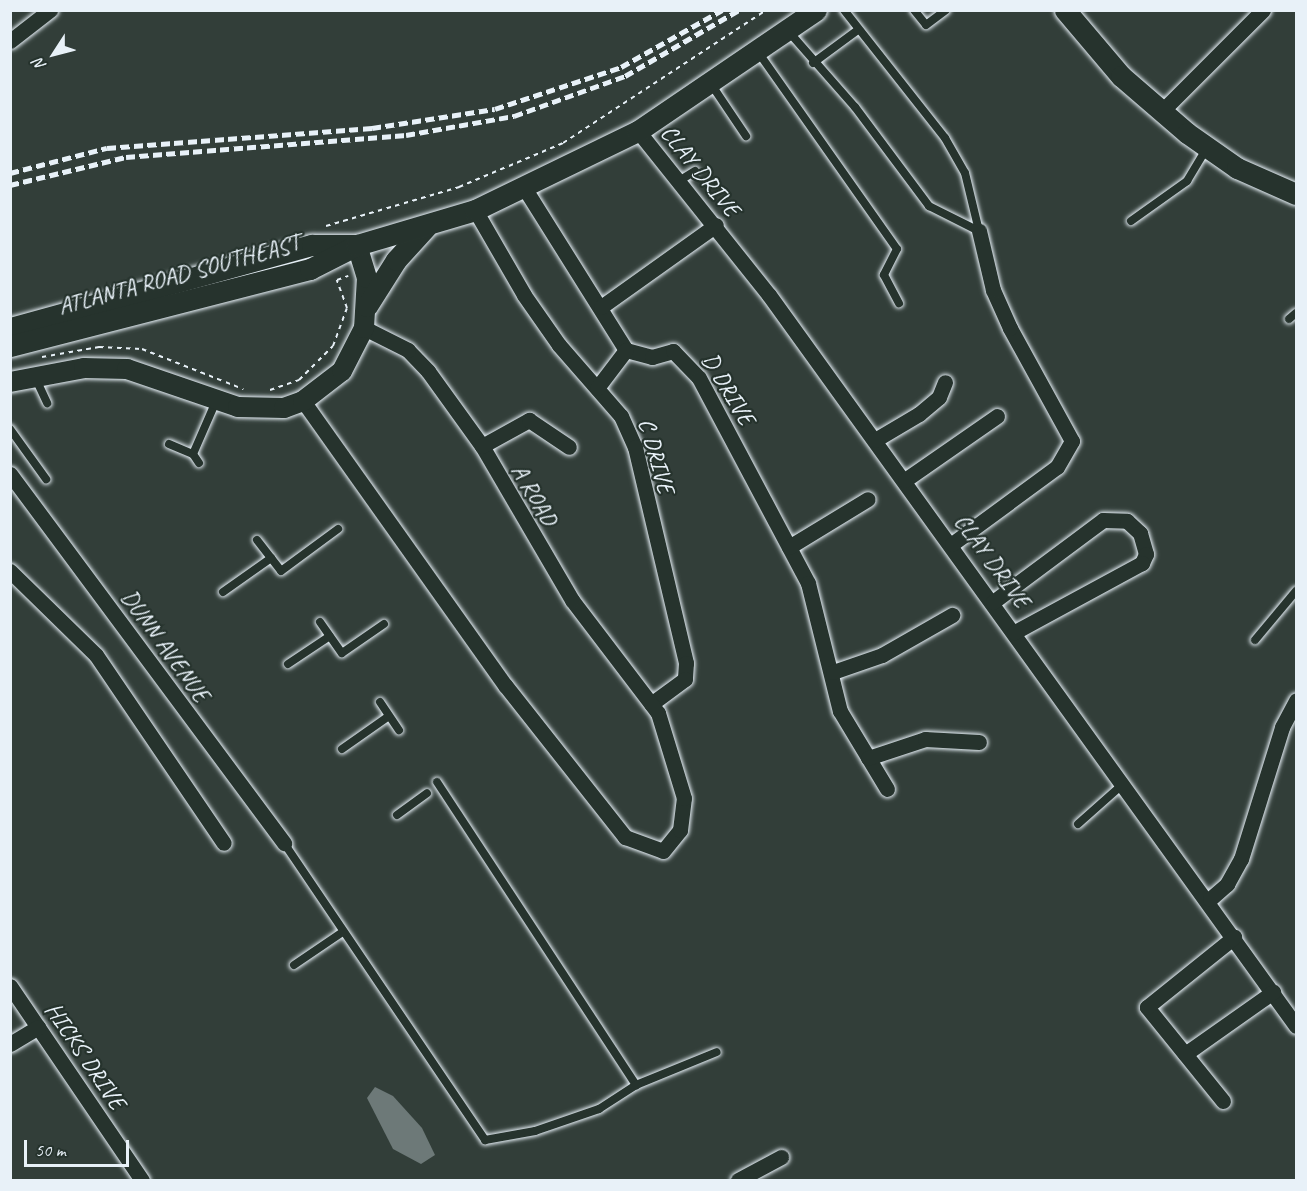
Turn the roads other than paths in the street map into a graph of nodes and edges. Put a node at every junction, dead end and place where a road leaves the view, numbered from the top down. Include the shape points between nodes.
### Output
1 (50, 10) edge
2 (816, 10) edge
3 (844, 10) edge
4 (914, 10) edge
5 (946, 10) edge
6 (1263, 10) edge
7 (1070, 14) edge
8 (858, 30) junction
9 (788, 31) junction
10 (10, 41) edge
11 (758, 52) junction
12 (813, 63) junction
13 (711, 84) junction
14 (1162, 111) junction
15 (638, 131) junction
16 (746, 136) dead end
17 (1207, 148) junction
18 (695, 171) dead end
19 (679, 181) junction
20 (525, 189) junction
21 (1296, 194) edge
22 (476, 210) junction
23 (1131, 220) dead end
24 (716, 225) junction
25 (426, 226) junction
26 (979, 231) junction
27 (357, 245) junction
28 (899, 303) dead end
29 (367, 306) junction
30 (601, 307) junction
31 (1296, 313) edge
32 (1289, 320) dead end
33 (10, 328) edge
34 (364, 328) junction
35 (10, 346) edge
36 (626, 350) junction
37 (33, 368) junction
38 (10, 382) edge
39 (945, 382) dead end
40 (597, 388) junction
41 (216, 401) junction
42 (303, 401) junction
43 (47, 403) dead end
44 (997, 416) dead end
45 (10, 429) edge
46 (875, 440) junction
47 (169, 444) dead end
48 (482, 446) junction
49 (569, 447) dead end
50 (193, 454) junction
51 (199, 463) dead end
52 (10, 474) edge
53 (45, 479) dead end
54 (905, 480) junction
55 (868, 499) dead end
56 (338, 529) dead end
57 (257, 540) dead end
58 (952, 544) junction
59 (789, 547) junction
60 (271, 558) junction
61 (10, 571) edge
62 (1296, 591) edge
63 (223, 592) dead end
64 (993, 602) junction
65 (952, 615) dead end
66 (320, 622) dead end
67 (384, 624) dead end
68 (1015, 632) junction
69 (330, 636) junction
70 (1255, 640) dead end
71 (288, 664) dead end
72 (833, 672) junction
73 (1296, 701) edge
74 (380, 702) dead end
75 (651, 704) junction
76 (389, 716) junction
77 (399, 730) dead end
78 (980, 742) dead end
79 (342, 749) dead end
80 (868, 758) junction
81 (436, 782) dead end
82 (1124, 783) junction
83 (887, 789) dead end
84 (427, 793) dead end
85 (397, 816) dead end
86 (1078, 824) dead end
87 (224, 843) dead end
88 (284, 843) joint
89 (1210, 899) junction
90 (341, 933) junction
91 (1234, 937) junction
92 (294, 965) dead end
93 (10, 986) edge
94 (1273, 992) junction
95 (1291, 1006) edge
96 (1296, 1026) edge
97 (38, 1027) junction
98 (10, 1044) edge
99 (717, 1052) dead end
100 (1185, 1054) junction
101 (636, 1085) junction
102 (1223, 1101) dead end
103 (781, 1157) dead end
104 (142, 1180) edge
105 (738, 1180) edge

1 - 10 street
2 - 9 main road, ATLANTA ROAD SOUTHEAST
3 - 8 lane
4 - 5 lane via 926,25
6 - 14 street
7 - 14 main road via 1121,76
8 - 12 lane
8 - 26 lane via 945,138 965,173
9 - 11 main road, ATLANTA ROAD SOUTHEAST
9 - 12 lane
11 - 13 main road, ATLANTA ROAD SOUTHEAST
11 - 28 lane via 897,249 884,275
12 - 26 lane via 855,106 929,206
13 - 15 main road, ATLANTA ROAD SOUTHEAST
13 - 16 lane
14 - 17 main road
15 - 19 street, CLAY DRIVE
15 - 20 main road, ATLANTA ROAD SOUTHEAST
17 - 21 main road
17 - 23 lane via 1187,181
18 - 19 lane
19 - 24 street, CLAY DRIVE
20 - 22 main road, ATLANTA ROAD SOUTHEAST
20 - 30 street
22 - 25 main road, ATLANTA ROAD SOUTHEAST
22 - 40 street, C DRIVE via 530,304
24 - 30 street
24 - 46 street, CLAY DRIVE
25 - 27 main road, ATLANTA ROAD SOUTHEAST
25 - 29 main road via 396,260
26 - 58 street via 993,290 1072,441 1057,466
27 - 29 street
27 - 33 main road, ATLANTA ROAD SOUTHEAST via 312,244
27 - 35 main road, ATLANTA ROAD SOUTHEAST via 310,269
29 - 34 street
30 - 36 street
31 - 32 lane
34 - 42 street via 342,371
34 - 48 street, A ROAD via 408,350
36 - 40 street
36 - 59 street, D DRIVE via 652,357 673,351 686,359
37 - 38 street
37 - 41 street via 127,369
37 - 43 lane
39 - 46 street via 939,397 919,414
40 - 75 street, C DRIVE via 621,416 635,447 686,663 685,679
41 - 42 street via 264,408
41 - 50 lane
42 - 75 street, A ROAD via 505,685 625,837 663,851 680,830 684,798
44 - 54 street
45 - 53 lane
46 - 54 street, CLAY DRIVE
47 - 50 lane
48 - 49 street via 529,420
48 - 75 street, A ROAD via 572,600
50 - 51 lane
52 - 88 street, DUNN AVENUE
54 - 58 street, CLAY DRIVE
55 - 59 street
56 - 60 lane via 281,571
57 - 60 lane
58 - 64 street, CLAY DRIVE
59 - 72 street, D DRIVE via 808,583
60 - 63 lane
61 - 87 street via 96,655
62 - 70 lane
64 - 68 street, CLAY DRIVE
64 - 68 street via 1102,520 1126,521 1140,533 1146,554 1142,563
65 - 72 street via 882,655
66 - 69 lane
67 - 69 lane via 342,653
68 - 82 street, CLAY DRIVE
69 - 71 lane
72 - 80 street, D DRIVE via 840,711
73 - 89 street via 1263,782 1241,860 1227,885
74 - 76 lane
76 - 77 lane
76 - 79 lane
78 - 80 street via 925,739
80 - 83 street, D DRIVE
81 - 101 lane
82 - 86 lane
82 - 89 street, CLAY DRIVE
84 - 85 lane
88 - 90 lane
89 - 91 street, CLAY DRIVE
90 - 92 lane
90 - 101 lane via 485,1140 535,1131 588,1112
91 - 94 street, CLAY DRIVE
91 - 100 street via 1147,1007
93 - 97 street, HICKS DRIVE
94 - 95 street, CLAY DRIVE
94 - 100 street
95 - 96 street, CLAY DRIVE
97 - 98 street
97 - 104 street, HICKS DRIVE
99 - 101 lane
100 - 102 street
103 - 105 street

